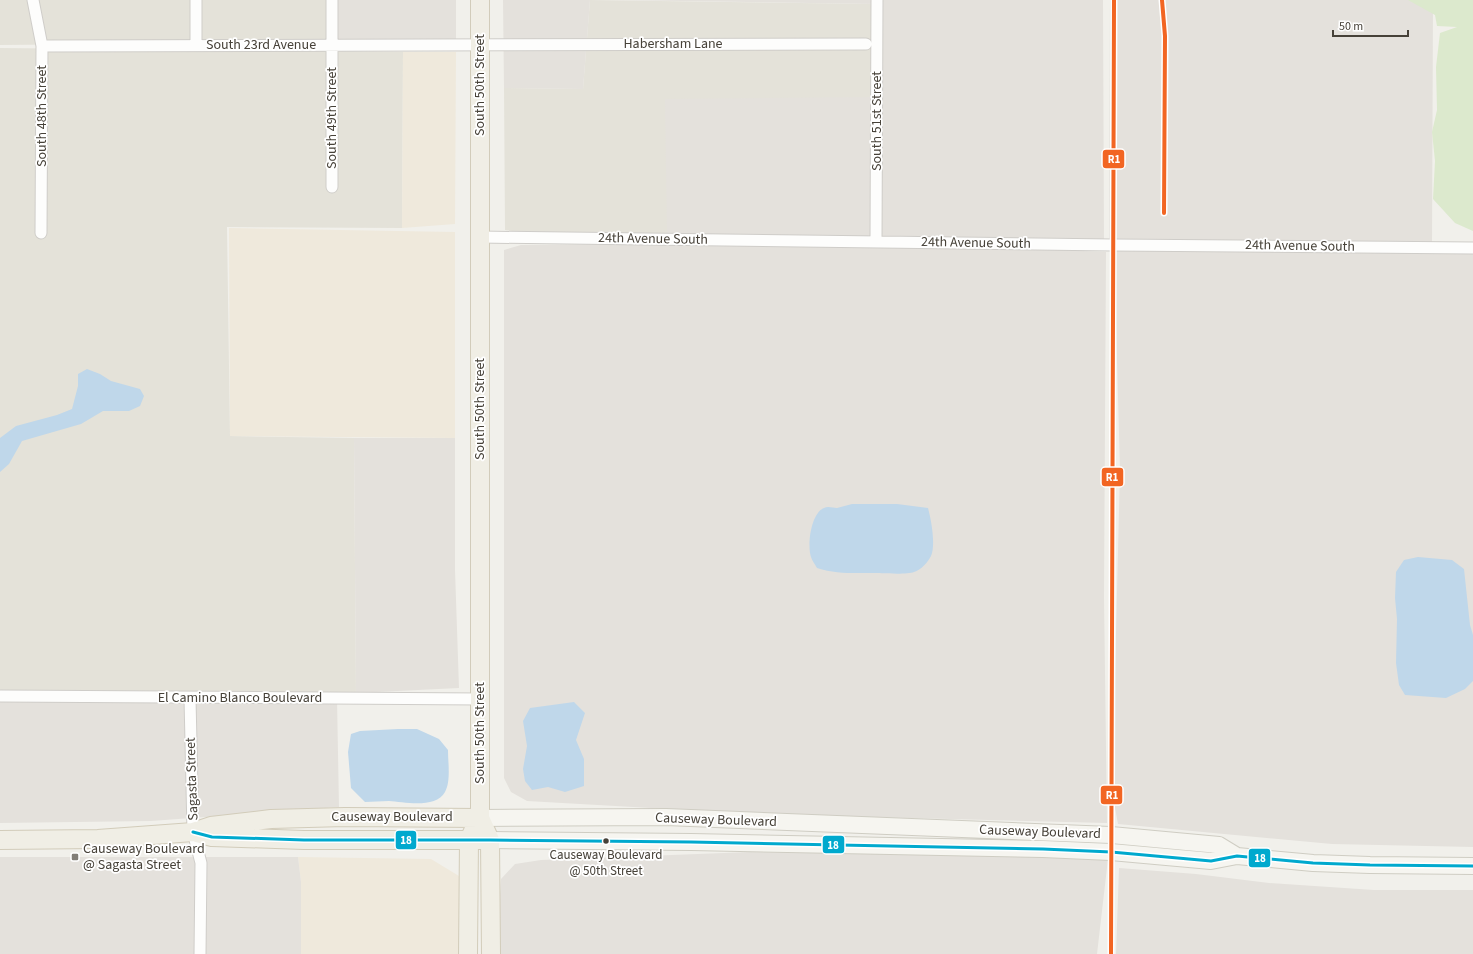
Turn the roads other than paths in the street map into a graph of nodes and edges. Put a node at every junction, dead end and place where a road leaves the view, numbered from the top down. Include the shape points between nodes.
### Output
1 (33, 0) edge
2 (196, 0) edge
3 (332, 0) edge
4 (480, 0) edge
5 (877, 0) edge
6 (866, 44) dead end
7 (196, 45) junction
8 (332, 45) junction
9 (480, 45) junction
10 (42, 46) junction
11 (332, 187) dead end
12 (41, 233) dead end
13 (480, 237) junction
14 (876, 241) junction
15 (1473, 248) edge
16 (0, 696) edge
17 (190, 698) junction
18 (480, 699) junction
19 (480, 818) junction
20 (947, 828) junction
21 (193, 832) junction
22 (0, 840) edge
23 (469, 840) junction
24 (490, 840) junction
25 (815, 844) junction
26 (1237, 856) junction
27 (1473, 866) edge
28 (200, 954) edge
29 (468, 954) edge
30 (491, 954) edge

1 - 10 street, South 48th Street
2 - 7 street
3 - 8 street, South 49th Street
4 - 9 main road, South 50th Street
5 - 14 street, South 51st Street
6 - 9 street, Habersham Lane
7 - 8 street, South 23rd Avenue
7 - 10 street, South 23rd Avenue
8 - 9 street, South 23rd Avenue
8 - 11 street, South 49th Street
9 - 13 main road, South 50th Street
10 - 12 street, South 48th Street
13 - 14 street, 24th Avenue South
13 - 18 main road, South 50th Street
14 - 15 street, 24th Avenue South
16 - 17 street, El Camino Blanco Boulevard
17 - 18 street, El Camino Blanco Boulevard
17 - 21 street, Sagasta Street
18 - 19 main road, South 50th Street
19 - 20 main road, Causeway Boulevard via 666,817
19 - 21 main road, Causeway Boulevard via 345,816 271,819 211,826
19 - 23 main road, South 50th Street
19 - 24 main road, South 50th Street
20 - 25 main road via 937,834 922,835 830,832 820,835
20 - 26 main road, Causeway Boulevard via 1111,835 1219,845
21 - 22 main road, Causeway Boulevard via 98,839
21 - 23 main road, Causeway Boulevard via 212,837 304,840
21 - 28 street, Sagasta Street via 202,863
23 - 24 main road, Causeway Boulevard
23 - 29 main road, South 50th Street
24 - 25 main road, Causeway Boulevard
24 - 30 main road, South 50th Street
25 - 26 main road, Causeway Boulevard via 1050,849 1212,861
26 - 27 main road, Causeway Boulevard via 1365,865

